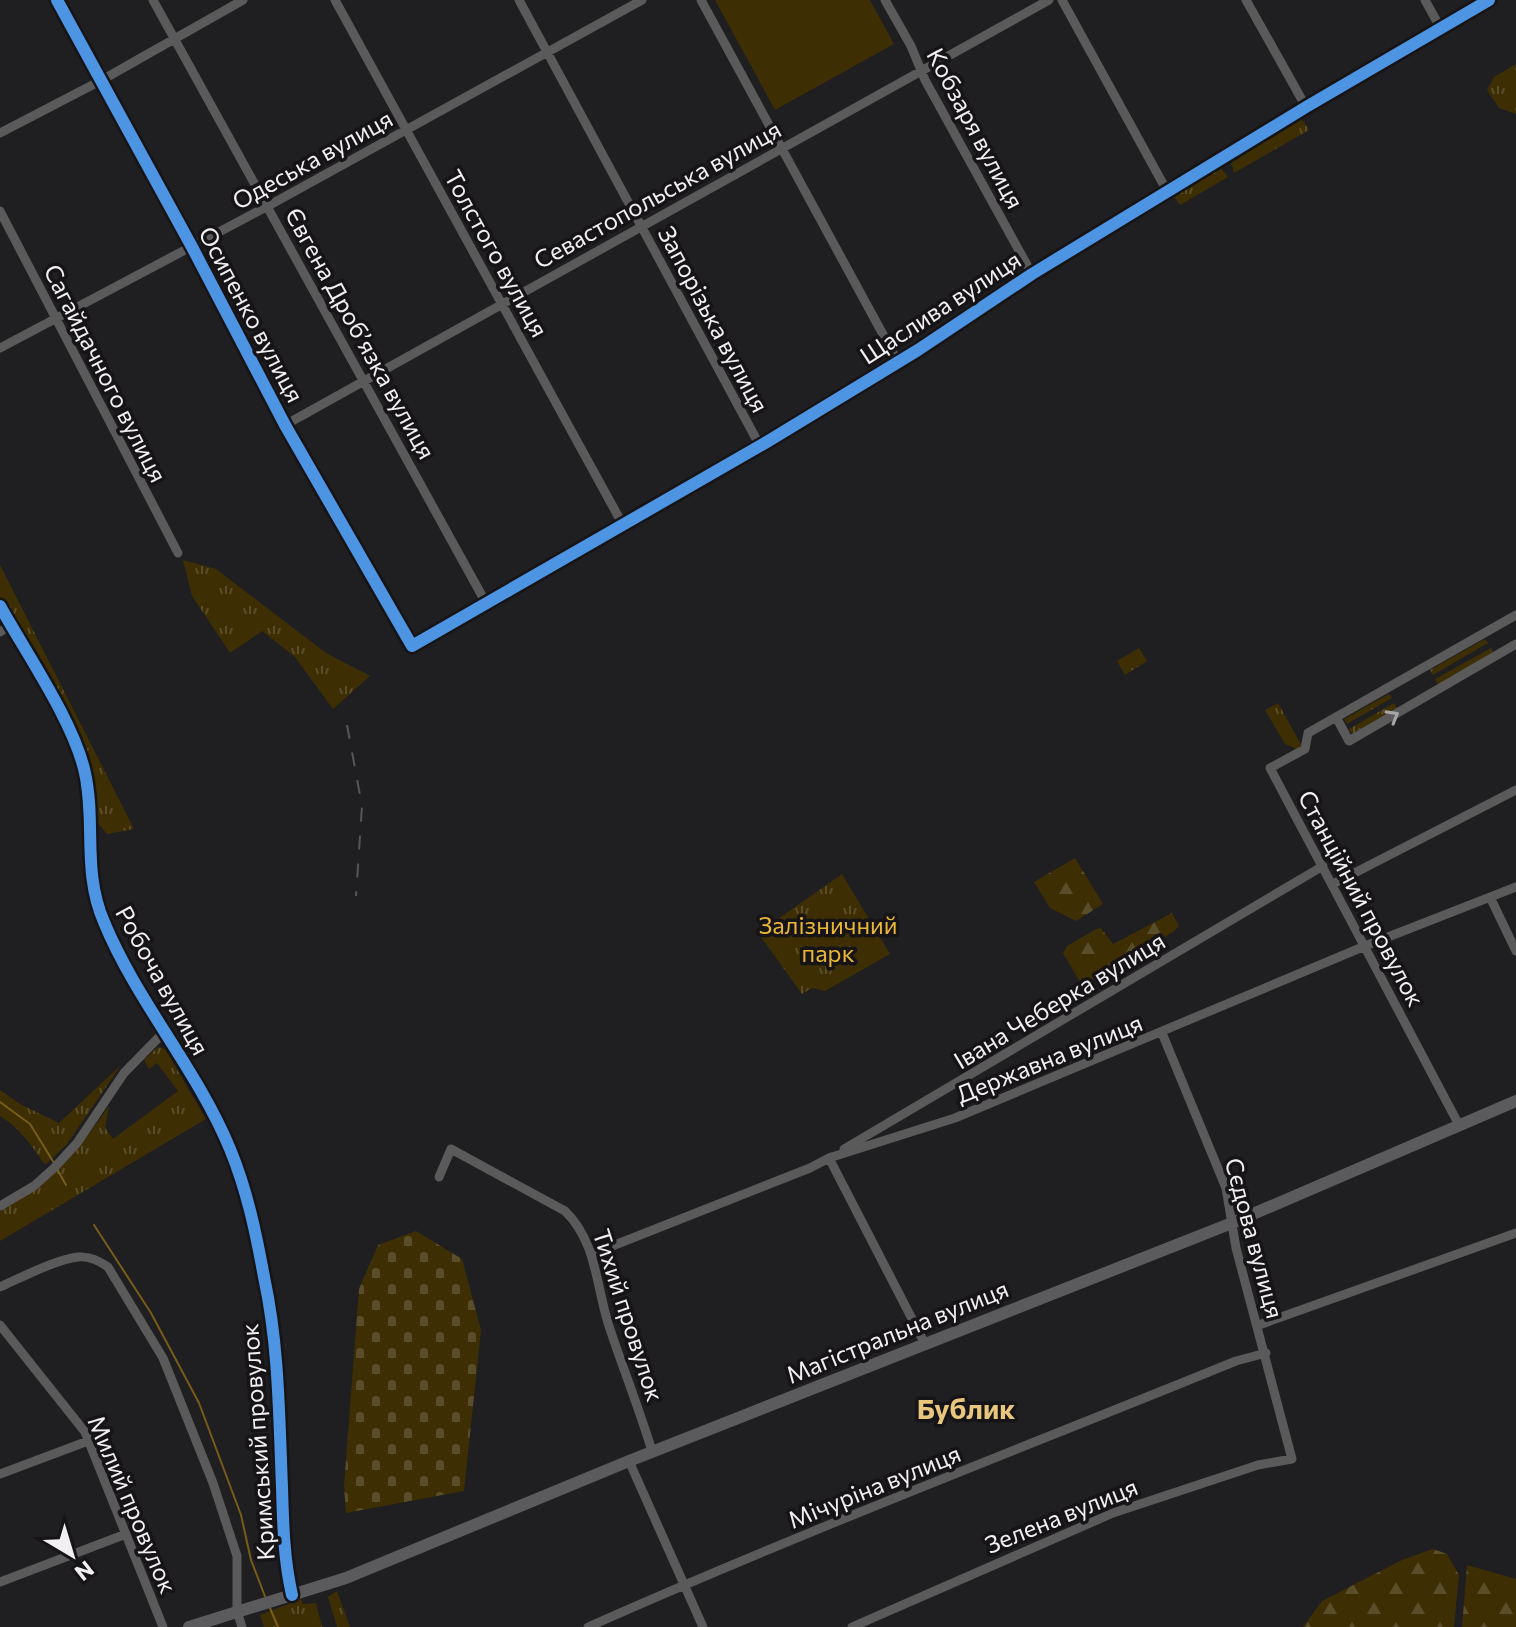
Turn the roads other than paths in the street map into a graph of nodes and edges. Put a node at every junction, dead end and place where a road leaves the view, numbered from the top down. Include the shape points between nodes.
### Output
1 (57, 0) edge
2 (153, 0) edge
3 (243, 0) edge
4 (335, 0) edge
5 (519, 0) edge
6 (642, 0) edge
7 (701, 0) edge
8 (885, 0) edge
9 (1049, 0) edge
10 (1062, 0) edge
11 (1246, 0) edge
12 (1425, 0) edge
13 (1489, 0) edge
14 (1441, 29) junction
15 (174, 39) junction
16 (548, 52) junction
17 (921, 72) junction
18 (102, 80) junction
19 (1306, 107) junction
20 (407, 130) junction
21 (0, 133) edge
22 (781, 148) junction
23 (1167, 191) junction
24 (268, 206) junction
25 (0, 211) edge
26 (641, 225) junction
27 (192, 247) junction
28 (1032, 274) junction
29 (501, 302) junction
30 (55, 318) junction
31 (0, 348) edge
32 (898, 362) junction
33 (363, 381) junction
34 (285, 425) junction
35 (760, 446) junction
36 (623, 525) junction
37 (178, 553) dead end
38 (486, 603) junction
39 (0, 606) edge
40 (1516, 615) edge
41 (11, 625) junction
42 (0, 632) edge
43 (1516, 644) edge
44 (412, 646) joint
45 (1336, 717) junction
46 (1516, 790) edge
47 (1323, 866) junction
48 (1333, 884) junction
49 (1516, 887) edge
50 (1490, 897) junction
51 (1365, 946) junction
52 (1516, 951) edge
53 (164, 1032) junction
54 (1162, 1033) junction
55 (1516, 1101) edge
56 (1459, 1125) junction
57 (229, 1147) joint
58 (829, 1158) junction
59 (439, 1177) dead end
60 (0, 1206) edge
61 (1232, 1223) junction
62 (1516, 1233) edge
63 (592, 1254) junction
64 (0, 1287) edge
65 (0, 1325) edge
66 (1259, 1325) junction
67 (925, 1344) junction
68 (1266, 1353) junction
69 (88, 1441) junction
70 (652, 1451) junction
71 (1292, 1459) joint
72 (629, 1461) junction
73 (0, 1474) edge
74 (126, 1534) junction
75 (0, 1582) edge
76 (684, 1585) junction
77 (292, 1595) junction
78 (237, 1611) junction
79 (163, 1627) edge
80 (189, 1627) edge
81 (242, 1627) edge
82 (588, 1627) edge
83 (703, 1627) edge
84 (852, 1627) edge

1 - 18 street, Осипенко вулиця
2 - 15 street, Євгена Дроб’язка вулиця
3 - 15 street
4 - 20 street, Толстого вулиця
5 - 16 street, Запорізька вулиця
6 - 16 street, Одеська вулиця
7 - 22 street
8 - 17 street, Кобзаря вулиця
9 - 17 street, Севастопольська вулиця
10 - 23 street
11 - 19 street
12 - 14 street
13 - 14 street, Щаслива вулиця
14 - 19 street, Щаслива вулиця
15 - 18 street
15 - 24 street, Євгена Дроб’язка вулиця
16 - 20 street, Одеська вулиця
16 - 26 street, Запорізька вулиця
17 - 22 street, Севастопольська вулиця
17 - 28 street, Кобзаря вулиця
18 - 21 street
18 - 27 street, Осипенко вулиця
19 - 23 street, Щаслива вулиця
20 - 24 street, Одеська вулиця
20 - 29 street, Толстого вулиця
22 - 26 street, Севастопольська вулиця
22 - 32 street
23 - 28 street, Щаслива вулиця
24 - 27 street, Одеська вулиця
24 - 33 street, Євгена Дроб’язка вулиця
25 - 30 street, Сагайдачного вулиця
26 - 29 street, Севастопольська вулиця
26 - 35 street, Запорізька вулиця
27 - 30 street, Одеська вулиця
27 - 34 street, Осипенко вулиця
28 - 32 street, Щаслива вулиця
29 - 33 street, Севастопольська вулиця
29 - 36 street, Толстого вулиця
30 - 31 street, Одеська вулиця
30 - 37 street, Сагайдачного вулиця
32 - 35 street, Щаслива вулиця
33 - 34 street, Севастопольська вулиця
33 - 38 street, Євгена Дроб’язка вулиця
34 - 44 street, Осипенко вулиця
35 - 36 street, Щаслива вулиця
36 - 38 street, Щаслива вулиця
38 - 44 street, Щаслива вулиця
39 - 41 street, Робоча вулиця
40 - 45 street
41 - 42 street
41 - 53 street, Робоча вулиця via 81,757 95,896 116,948
45 -> 43 street via 1349,741
45 - 47 street, Станційний провулок via 1308,733 1305,749 1270,768
46 - 48 street
47 - 48 street, Станційний провулок
47 - 58 street, Івана Чеберка вулиця
48 - 51 street, Станційний провулок
49 - 50 street, Державна вулиця
50 - 51 street, Державна вулиця
50 - 52 street
51 - 54 street, Державна вулиця
51 - 56 street, Станційний провулок
53 - 57 street, Робоча вулиця
53 - 60 street via 124,1073 62,1160 41,1181
54 - 58 street, Державна вулиця via 955,1118
54 - 61 street, Сєдова вулиця via 1226,1188
55 - 56 main road, Магістральна вулиця
56 - 61 main road, Магістральна вулиця
57 - 77 street, Кримський провулок via 251,1213 274,1337
58 - 63 street, Державна вулиця
58 - 67 street
59 - 63 street, Тихий провулок via 451,1149 565,1211
61 - 66 street, Сєдова вулиця
61 - 67 main road, Магістральна вулиця
62 - 66 street
63 - 70 street, Тихий провулок via 609,1325
64 - 78 street via 78,1257 108,1267 163,1358 213,1483 237,1556
65 - 69 street, Милий провулок via 73,1414
66 - 68 street, Сєдова вулиця
67 - 70 main road, Магістральна вулиця
68 - 71 street, Сєдова вулиця
68 - 76 street, Мічуріна вулиця
69 - 73 street
69 - 74 street, Милий провулок
70 - 72 main road, Магістральна вулиця
71 - 84 street, Зелена вулиця via 1258,1465 1113,1513
72 - 76 street
72 - 77 main road, Магістральна вулиця via 346,1578
74 - 75 street
74 - 79 street, Милий провулок
76 - 82 street, Мічуріна вулиця
76 - 83 street
77 - 78 main road, Магістральна вулиця
78 - 80 main road, Магістральна вулиця
78 - 81 street

